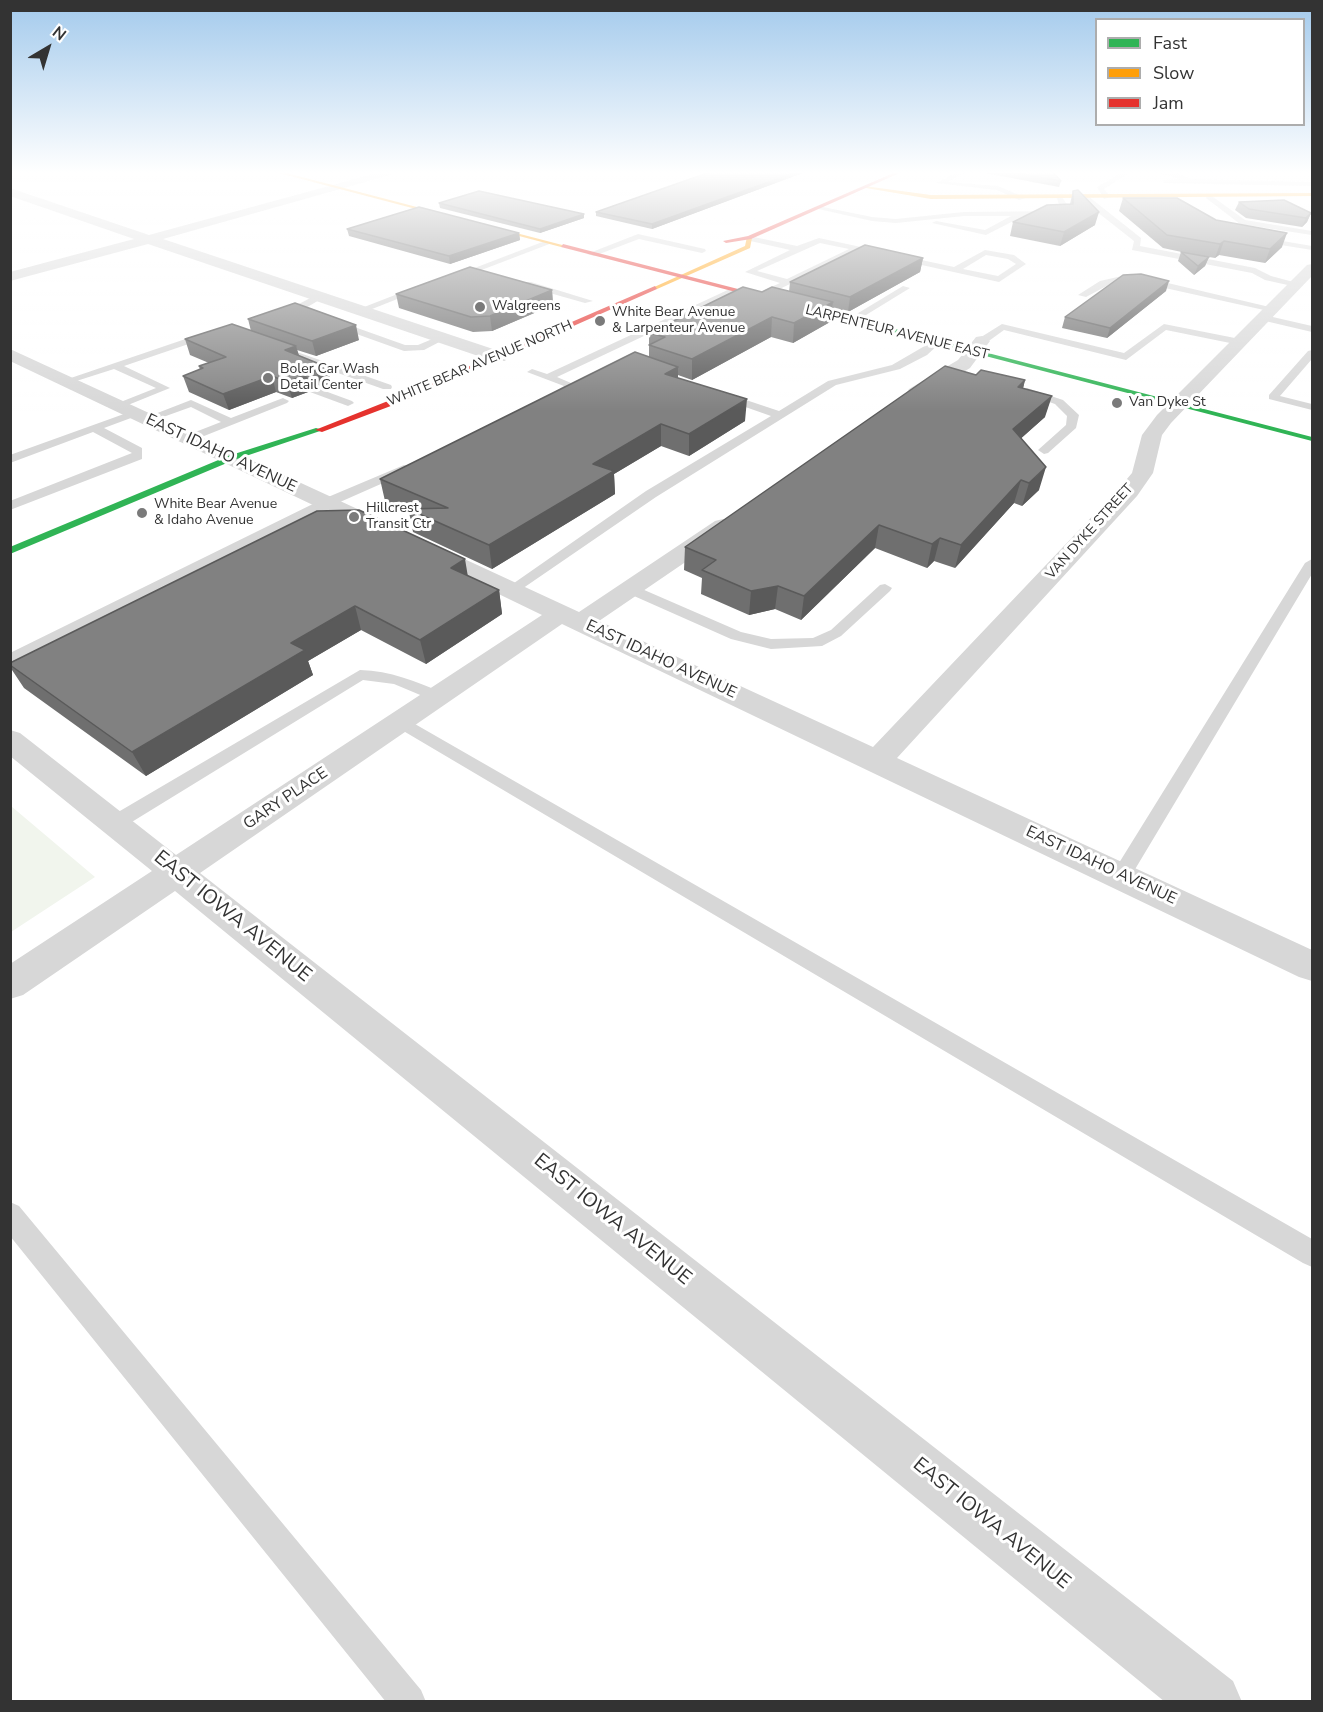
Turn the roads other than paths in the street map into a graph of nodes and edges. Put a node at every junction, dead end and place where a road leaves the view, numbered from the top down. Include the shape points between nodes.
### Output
1 (107, 251) edge
2 (185, 251) edge
3 (528, 251) edge
4 (576, 251) edge
5 (601, 251) edge
6 (702, 251) edge
7 (740, 251) edge
8 (794, 251) edge
9 (851, 251) edge
10 (871, 251) edge
11 (1150, 251) edge
12 (591, 255) junction
13 (1312, 268) edge
14 (956, 269) junction
15 (479, 270) junction
16 (657, 272) junction
17 (497, 275) edge
18 (10, 277) edge
19 (681, 278) junction
20 (640, 279) dead end
21 (441, 281) edge
22 (515, 281) edge
23 (788, 282) junction
24 (1297, 284) junction
25 (431, 285) edge
26 (906, 288) edge
27 (732, 291) junction
28 (1083, 295) dead end
29 (318, 297) junction
30 (757, 297) junction
31 (593, 299) joint
32 (569, 309) dead end
33 (359, 311) junction
34 (1268, 313) junction
35 (850, 321) junction
36 (408, 327) junction
37 (1312, 329) edge
38 (220, 330) edge
39 (442, 338) junction
40 (378, 339) junction
41 (190, 340) junction
42 (1240, 342) junction
43 (935, 343) junction
44 (270, 345) edge
45 (977, 346) junction
46 (211, 348) edge
47 (498, 348) junction
48 (1312, 353) edge
49 (10, 354) edge
50 (598, 356) junction
51 (610, 359) dead end
52 (114, 365) junction
53 (952, 371) junction
54 (532, 372) dead end
55 (974, 377) edge
56 (549, 378) junction
57 (67, 381) junction
58 (393, 385) joint
59 (1017, 389) edge
60 (314, 390) edge
61 (712, 392) edge
62 (358, 399) junction
63 (283, 401) edge
64 (542, 402) edge
65 (900, 404) edge
66 (1178, 404) junction
67 (1312, 407) edge
68 (134, 412) junction
69 (780, 415) junction
70 (231, 422) junction
71 (94, 429) junction
72 (189, 438) junction
73 (1312, 439) edge
74 (1044, 450) dead end
75 (231, 458) junction
76 (10, 459) edge
77 (411, 466) edge
78 (326, 503) junction
79 (10, 506) edge
80 (736, 516) edge
81 (10, 551) edge
82 (1312, 563) edge
83 (885, 588) dead end
84 (630, 589) junction
85 (511, 590) junction
86 (571, 618) junction
87 (10, 659) edge
88 (437, 697) junction
89 (401, 722) junction
90 (10, 740) edge
91 (877, 761) junction
92 (115, 823) junction
93 (177, 872) junction
94 (1121, 876) junction
95 (1312, 966) edge
96 (10, 984) edge
97 (10, 1215) edge
98 (1312, 1254) edge
99 (409, 1701) edge
100 (1212, 1701) edge

1 - 18 street
2 - 29 street
3 - 15 lane
4 - 12 street, LARPENTEUR AVENUE EAST
5 - 12 lane
6 - 16 street, WHITE BEAR AVENUE NORTH
7 - 19 street, WHITE BEAR AVENUE NORTH
8 - 23 lane via 749,272
9 - 23 lane
10 - 14 lane
11 - 24 lane via 1255,271
12 - 16 street, LARPENTEUR AVENUE EAST
13 - 24 street, VAN DYKE STREET
14 - 14 lane via 985,252 1011,257 1022,264 999,279
15 - 17 lane
15 - 21 lane
16 - 19 street, LARPENTEUR AVENUE EAST
16 - 20 street, WHITE BEAR AVENUE NORTH
19 - 27 street, LARPENTEUR AVENUE EAST
19 - 47 street, WHITE BEAR AVENUE NORTH
22 - 31 lane
23 - 30 lane
24 - 34 street, VAN DYKE STREET
25 - 33 lane
26 - 35 lane
27 - 30 street, LARPENTEUR AVENUE EAST
27 - 50 lane
28 - 34 lane via 1101,282 1120,278 1172,286
29 - 33 street
29 - 40 lane via 298,307
30 - 35 street, LARPENTEUR AVENUE EAST
31 - 32 street, WHITE BEAR AVENUE NORTH
33 - 36 street
34 - 37 lane
34 - 42 street, VAN DYKE STREET
35 - 43 street, LARPENTEUR AVENUE EAST
36 - 39 street
36 - 40 lane
38 - 41 lane
39 - 40 lane via 412,349
39 - 47 street via 468,352
41 - 46 lane
41 - 52 lane
42 - 45 lane via 1164,327 1125,357 1002,327
42 - 66 street, VAN DYKE STREET
43 - 45 street, LARPENTEUR AVENUE EAST
43 - 69 lane via 896,367 832,383
44 - 58 lane
45 - 53 street via 964,364
45 - 66 street, LARPENTEUR AVENUE EAST
47 - 75 street, WHITE BEAR AVENUE NORTH via 368,412
48 - 67 lane via 1273,397
49 - 57 street, EAST IDAHO AVENUE
50 - 51 lane
50 - 56 lane
52 - 57 lane
52 - 68 lane via 165,388
53 - 55 lane
53 - 65 street
54 - 56 lane
56 - 64 lane via 573,386
57 - 68 street, EAST IDAHO AVENUE
58 - 62 street, WHITE BEAR AVENUE NORTH
59 - 74 lane via 1059,402 1073,415 1072,426
60 - 62 lane
61 - 69 lane
62 - 75 street, WHITE BEAR AVENUE NORTH via 274,433
63 - 70 lane
66 - 73 street, LARPENTEUR AVENUE EAST
66 - 91 street, VAN DYKE STREET via 1152,435 1142,473 1129,490
68 - 70 lane via 191,403
68 - 71 lane
68 - 72 street, EAST IDAHO AVENUE
69 - 85 lane via 651,494
70 - 72 lane
71 - 76 lane
71 - 79 lane via 138,451 138,456
72 - 75 street, EAST IDAHO AVENUE
75 - 78 street, EAST IDAHO AVENUE
75 - 81 street, WHITE BEAR AVENUE NORTH
77 - 78 lane
78 - 85 street, EAST IDAHO AVENUE
78 - 87 lane
80 - 84 street, GARY PLACE
82 - 94 lane
83 - 84 lane via 836,633 816,643 771,644 736,636
84 - 86 street, GARY PLACE
85 - 86 street, EAST IDAHO AVENUE
86 - 88 street, GARY PLACE
86 - 91 street, EAST IDAHO AVENUE
88 - 89 street, GARY PLACE
88 - 92 lane via 385,675 360,675
89 - 93 street, GARY PLACE
89 - 98 lane
90 - 92 street, EAST IOWA AVENUE
91 - 94 street, EAST IDAHO AVENUE
92 - 93 street, EAST IOWA AVENUE
93 - 96 street, GARY PLACE
93 - 100 street, EAST IOWA AVENUE
94 - 95 street, EAST IDAHO AVENUE
97 - 99 lane

